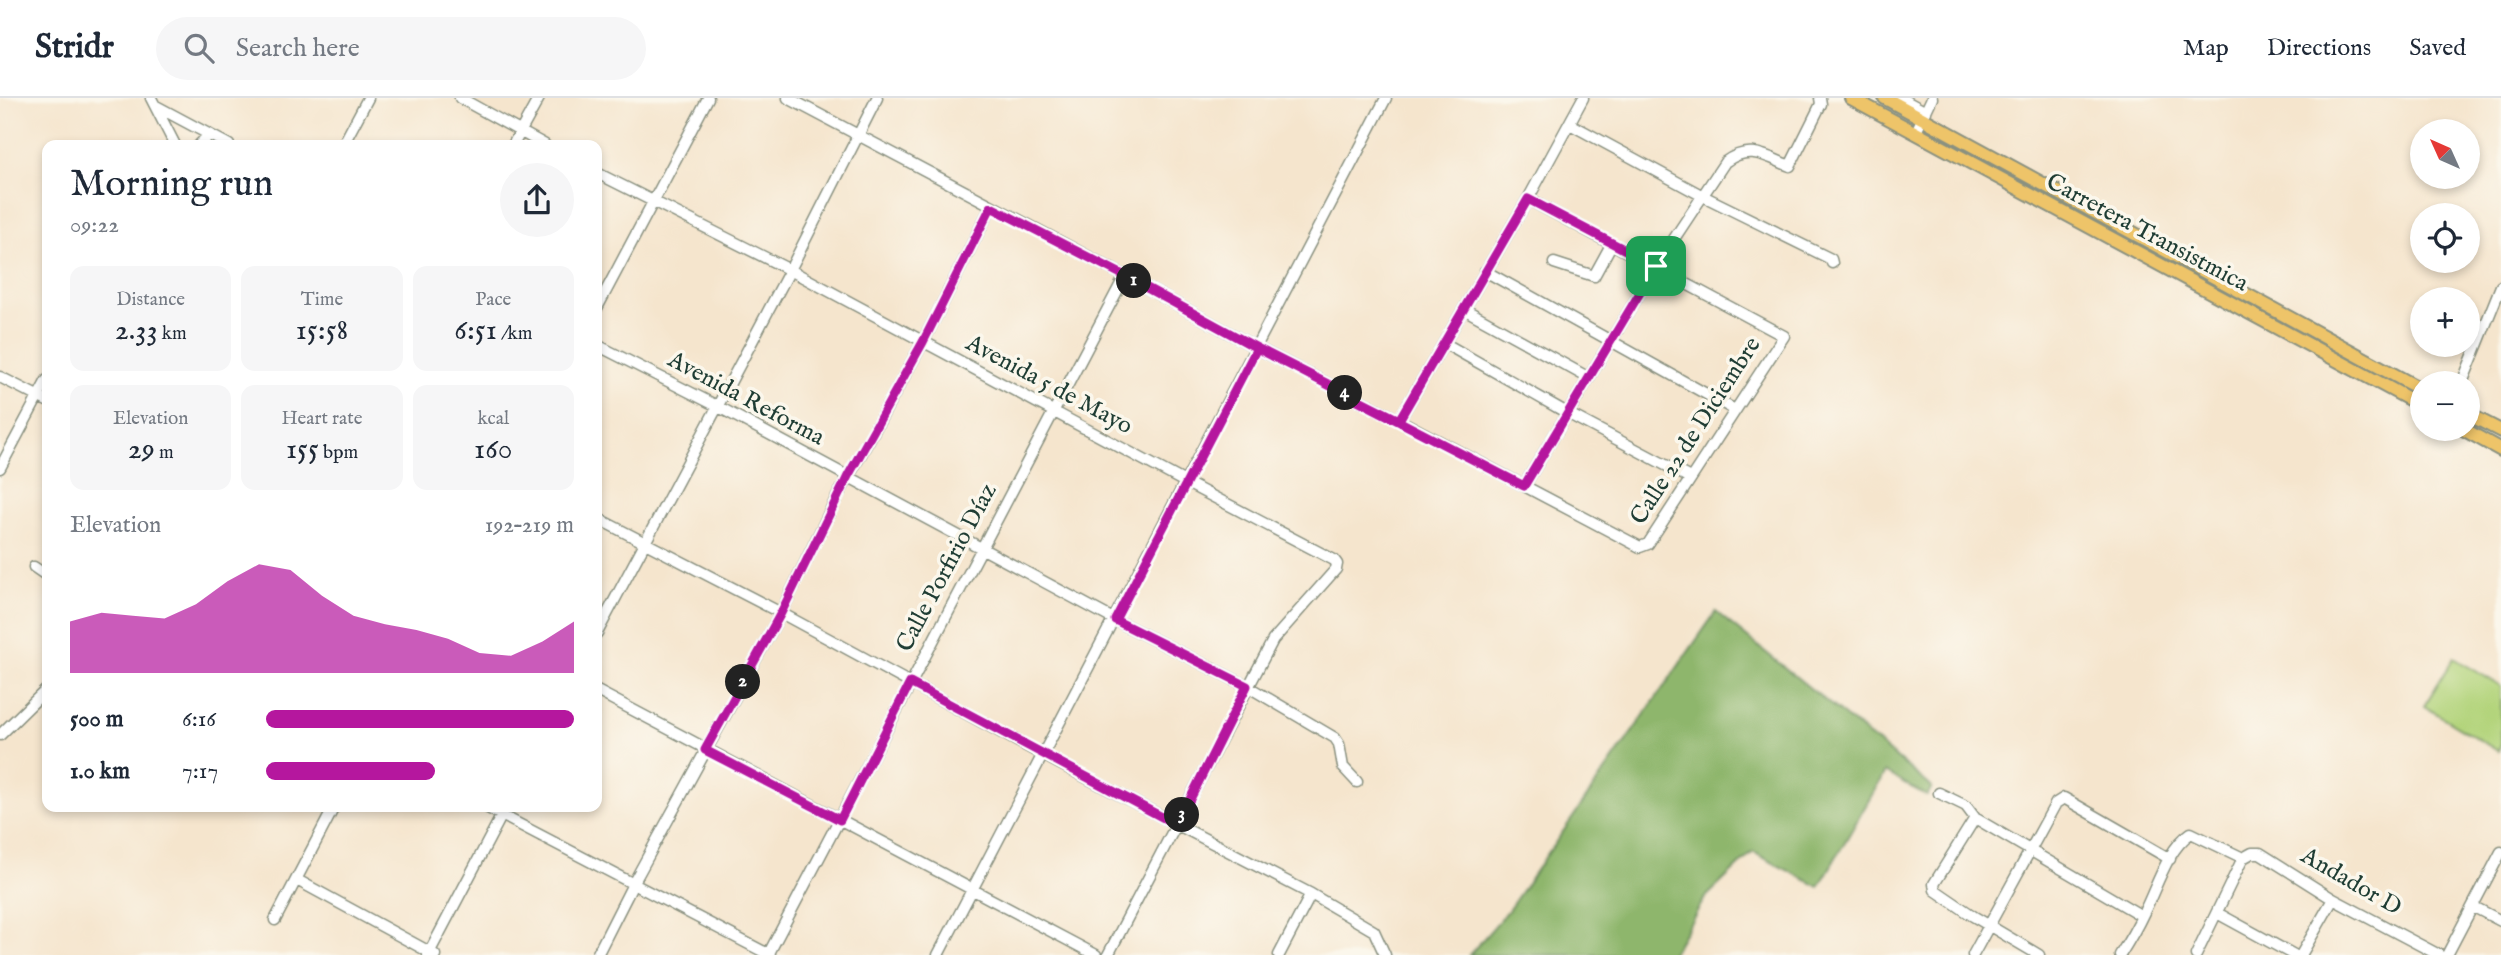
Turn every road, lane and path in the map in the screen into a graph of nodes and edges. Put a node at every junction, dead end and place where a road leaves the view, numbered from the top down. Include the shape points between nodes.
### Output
1 (368, 98) edge
2 (460, 98) edge
3 (539, 98) edge
4 (708, 98) edge
5 (788, 98) edge
6 (877, 98) edge
7 (1386, 98) edge
8 (1583, 98) edge
9 (1820, 98) edge
10 (1851, 98) edge
11 (1866, 98) edge
12 (1933, 98) edge
13 (1891, 99) edge
14 (153, 102) edge
15 (1925, 115) junction
16 (1570, 124) junction
17 (520, 132) junction
18 (1916, 132) junction
19 (209, 135) junction
20 (858, 136) junction
21 (172, 140) edge
22 (204, 140) edge
23 (219, 140) edge
24 (346, 140) edge
25 (516, 140) edge
26 (535, 140) edge
27 (602, 176) edge
28 (1701, 195) junction
29 (1528, 199) junction
30 (652, 202) junction
31 (991, 207) junction
32 (1611, 244) junction
33 (1832, 263) dead end
34 (1554, 264) dead end
35 (1656, 266) junction
36 (790, 270) junction
37 (1485, 271) junction
38 (1125, 276) junction
39 (2501, 286) edge
40 (602, 297) edge
41 (1464, 309) junction
42 (1611, 340) junction
43 (923, 342) junction
44 (1444, 343) junction
45 (602, 348) edge
46 (1257, 348) junction
47 (2467, 371) edge
48 (0, 377) edge
49 (1589, 378) junction
50 (2410, 383) edge
51 (42, 398) edge
52 (42, 400) edge
53 (2410, 400) edge
54 (717, 406) junction
55 (1054, 410) junction
56 (1735, 410) junction
57 (1569, 414) junction
58 (1399, 420) junction
59 (2480, 420) edge
60 (2501, 431) edge
61 (2480, 438) edge
62 (2501, 450) edge
63 (0, 468) edge
64 (848, 476) junction
65 (1690, 478) junction
66 (1185, 482) junction
67 (1524, 486) junction
68 (602, 521) edge
69 (645, 544) junction
70 (983, 549) junction
71 (34, 567) dead end
72 (42, 573) edge
73 (781, 613) junction
74 (1115, 620) junction
75 (602, 624) edge
76 (910, 683) junction
77 (1247, 686) junction
78 (42, 694) edge
79 (602, 694) edge
80 (0, 719) edge
81 (4, 731) edge
82 (705, 750) junction
83 (1043, 755) junction
84 (1357, 782) dead end
85 (1939, 793) dead end
86 (331, 812) edge
87 (503, 812) edge
88 (506, 812) edge
89 (1975, 818) junction
90 (840, 820) junction
91 (1177, 825) junction
92 (2030, 849) junction
93 (2501, 852) edge
94 (2243, 858) junction
95 (2170, 859) junction
96 (297, 880) junction
97 (634, 882) junction
98 (972, 889) junction
99 (1311, 894) junction
100 (2333, 898) junction
101 (2474, 907) junction
102 (2217, 913) junction
103 (2142, 916) junction
104 (275, 920) dead end
105 (2501, 920) edge
106 (1990, 926) junction
107 (431, 954) edge
108 (597, 955) edge
109 (769, 955) edge
110 (938, 955) edge
111 (1096, 955) edge
112 (1108, 955) edge
113 (1279, 955) edge
114 (1385, 955) edge
115 (1973, 955) edge
116 (2039, 955) edge
117 (2120, 955) edge
118 (2196, 955) edge
119 (2294, 955) edge
120 (2301, 955) edge
121 (2439, 955) edge
122 (2447, 955) edge

1 - 24 street
2 - 17 street
3 - 17 street
4 - 30 street
5 - 20 street
6 - 20 street
7 - 46 street
8 - 16 street
9 - 28 street via 1790,166 1751,151 1736,153
10 - 18 main road, Carretera Transistmica
11 - 15 main road via 1896,115
12 - 15 street
13 - 15 main road, Carretera Transistmica
14 - 19 street
14 - 21 street
15 - 18 street
15 - 50 main road, Carretera Transistmica
16 - 28 street
16 - 29 street
17 - 25 street
17 - 26 street
18 - 53 main road, Carretera Transistmica
19 - 22 street
19 - 23 street
20 - 31 street
20 - 36 street
27 - 30 street, Avenida 5 de Mayo
28 - 33 street
28 - 35 street
29 - 32 street
29 - 37 street
30 - 36 street, Avenida 5 de Mayo
30 - 40 street
31 - 38 street
31 - 43 street
32 - 34 street via 1594,276
32 - 35 street
35 - 42 street
35 - 56 street, Calle 22 de Diciembre via 1784,336
36 - 43 street, Avenida 5 de Mayo
36 - 54 street
37 - 41 street
37 - 42 street
38 - 46 street
38 - 55 street, Calle Porfirio Díaz
39 - 47 street
41 - 44 street
41 - 49 street
42 - 49 street
42 - 56 street
43 - 55 street, Avenida 5 de Mayo
43 - 64 street
44 - 57 street
44 - 58 street
45 - 54 street, Avenida Reforma
46 - 58 street
46 - 66 street
48 - 51 street
49 - 57 street
52 - 63 street
54 - 64 street, Avenida Reforma
54 - 69 street
55 - 66 street, Avenida 5 de Mayo
55 - 70 street, Calle Porfirio Díaz
56 - 65 street, Calle 22 de Diciembre
57 - 65 street
57 - 67 street
58 - 67 street
59 - 60 main road
61 - 62 main road
64 - 70 street, Avenida Reforma
64 - 73 street
65 - 67 street, Calle 22 de Diciembre via 1648,544 1640,547
66 - 74 street
66 - 77 street, Avenida 5 de Mayo via 1337,564 1273,640
68 - 69 street
69 - 73 street
69 - 75 street
70 - 74 street, Avenida Reforma
70 - 76 street, Calle Porfirio Díaz
71 - 72 street
73 - 76 street
73 - 82 street
74 - 77 street, Avenida Reforma
74 - 83 street
76 - 83 street
76 - 90 street, Calle Porfirio Díaz
77 - 84 street, Avenida Reforma via 1335,738 1343,767
77 - 91 street
78 - 81 street
79 - 82 street
80 - 81 street
82 - 90 street
82 - 97 street
83 - 91 street
83 - 98 street
85 - 89 street via 1966,806
86 - 96 street
87 - 107 street
88 - 97 street
89 - 92 street
89 - 106 street via 1934,884 1936,890
90 - 98 street
90 - 109 street, Calle Porfirio Díaz
91 - 99 street
91 - 112 street
92 - 95 street via 2056,803 2064,798
92 - 103 street
92 - 106 street
93 - 101 street
94 - 95 street, Andador D via 2191,833
94 - 100 street, Andador D via 2260,853
94 - 102 street
95 - 103 street
96 - 104 street
96 - 107 street
97 - 108 street
97 - 109 street
98 - 110 street
98 - 111 street
99 - 113 street
99 - 114 street via 1374,931
100 - 120 street
100 - 121 street, Andador D
101 - 105 street
101 - 122 street
102 - 118 street
102 - 119 street
103 - 117 street
106 - 115 street
106 - 116 street

